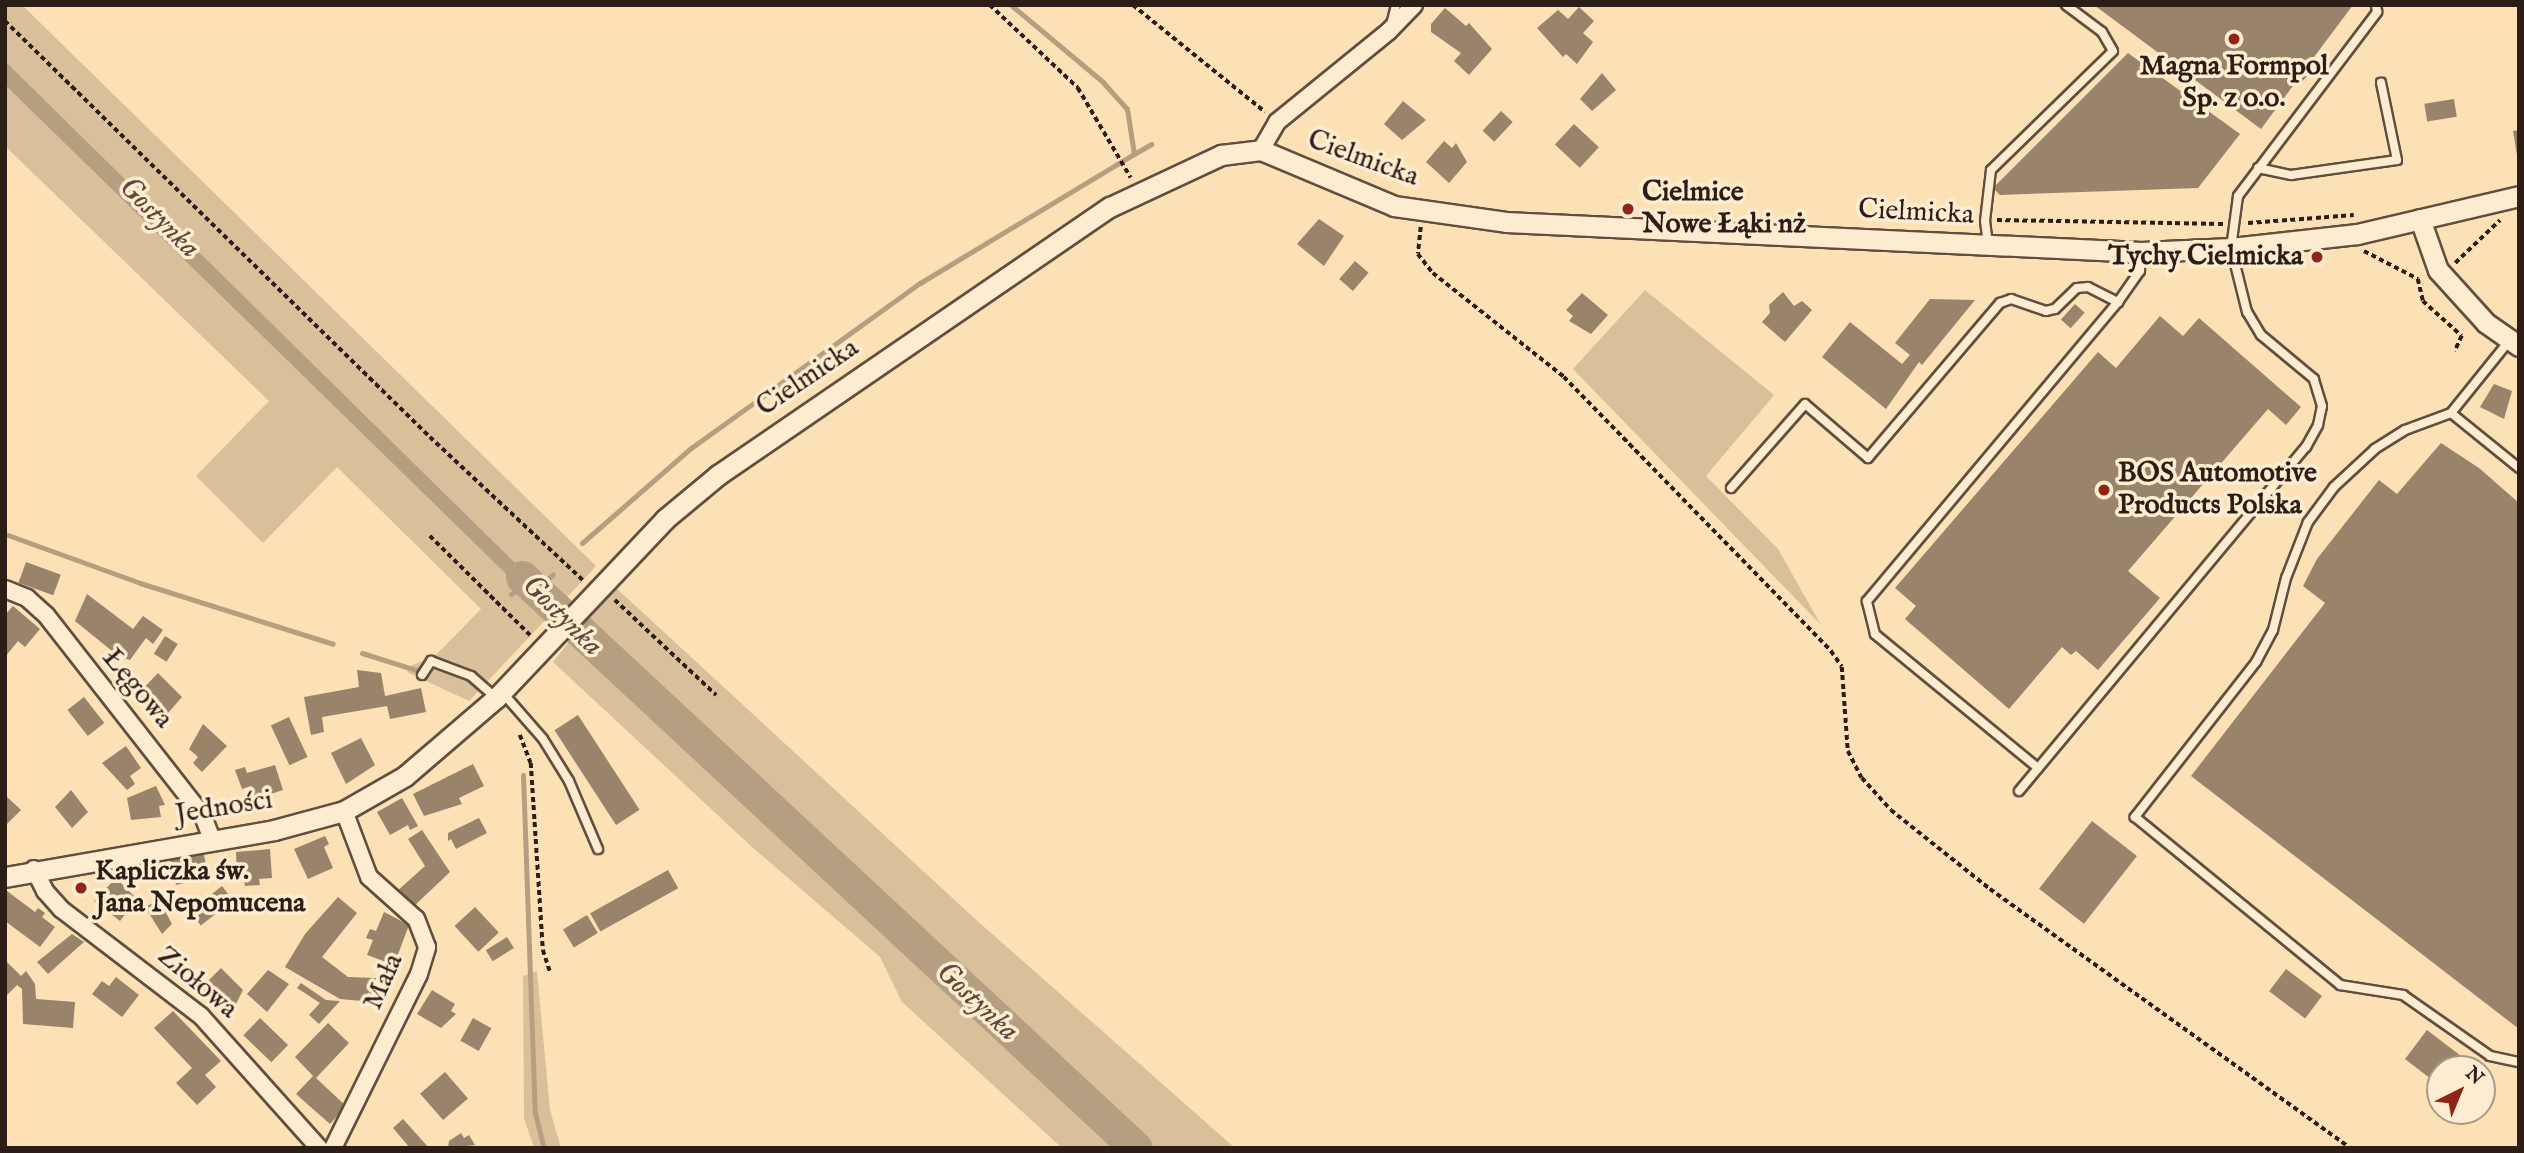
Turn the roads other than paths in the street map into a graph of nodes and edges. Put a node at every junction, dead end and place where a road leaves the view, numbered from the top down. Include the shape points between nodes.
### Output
1 (1396, 5) edge
2 (1414, 5) edge
3 (2066, 5) edge
4 (2376, 5) edge
5 (1389, 31) junction
6 (2381, 83) dead end
7 (1261, 150) junction
8 (2258, 168) junction
9 (2519, 196) edge
10 (2420, 219) junction
11 (1988, 245) junction
12 (2231, 248) junction
13 (2141, 252) junction
14 (2118, 302) junction
15 (2514, 343) edge
16 (2451, 413) junction
17 (2519, 468) edge
18 (1731, 488) dead end
19 (5, 589) edge
20 (422, 675) dead end
21 (499, 695) junction
22 (436, 753) joint
23 (2038, 768) junction
24 (2019, 791) dead end
25 (344, 811) junction
26 (212, 839) junction
27 (598, 849) dead end
28 (34, 869) junction
29 (5, 877) edge
30 (2519, 1062) edge
31 (319, 1148) edge
32 (333, 1148) edge

1 - 5 lane
2 - 5 street
3 - 11 lane via 2102,32 2113,51 1991,170 1985,221
4 - 8 lane via 2377,12
5 - 7 street via 1277,122
6 - 8 lane via 2397,160 2291,175
7 - 11 street, Cielmicka via 1394,206 1506,222
7 - 21 street, Cielmicka via 1221,155 1110,207 718,475 665,519
8 - 12 lane via 2238,196
9 - 10 street, Cielmicka
10 - 12 street, Cielmicka via 2357,233
10 - 15 street via 2438,271 2486,323
11 - 13 street, Cielmicka
12 - 13 street, Cielmicka
12 - 23 lane via 2247,312 2261,335 2314,379 2320,390 2318,425 2306,447
13 - 14 lane via 2140,271
14 - 18 lane via 2088,287 2077,288 2055,309 2046,311 2011,299 2000,303 1868,457 1805,404
14 - 23 lane via 1867,601 1875,634
15 - 16 lane
16 - 17 lane
16 - 30 lane via 2405,430 2375,449 2334,486 2308,522 2286,578 2273,630 2256,662 2135,817 2340,985 2403,995 2490,1056
19 - 26 street, Łęgowa via 27,598 46,615 181,785 203,816
20 - 21 lane via 431,661 471,676
21 - 22 street, Cielmicka
21 - 27 lane via 543,739 569,781
22 - 25 street, Jedności
23 - 24 lane
25 - 26 street, Jedności via 274,830
25 - 32 street, Mała via 369,877 416,919 427,947 419,974
26 - 28 street, Jedności
28 - 29 street, Jedności
28 - 31 street, Ziołowa via 61,909 201,1016

